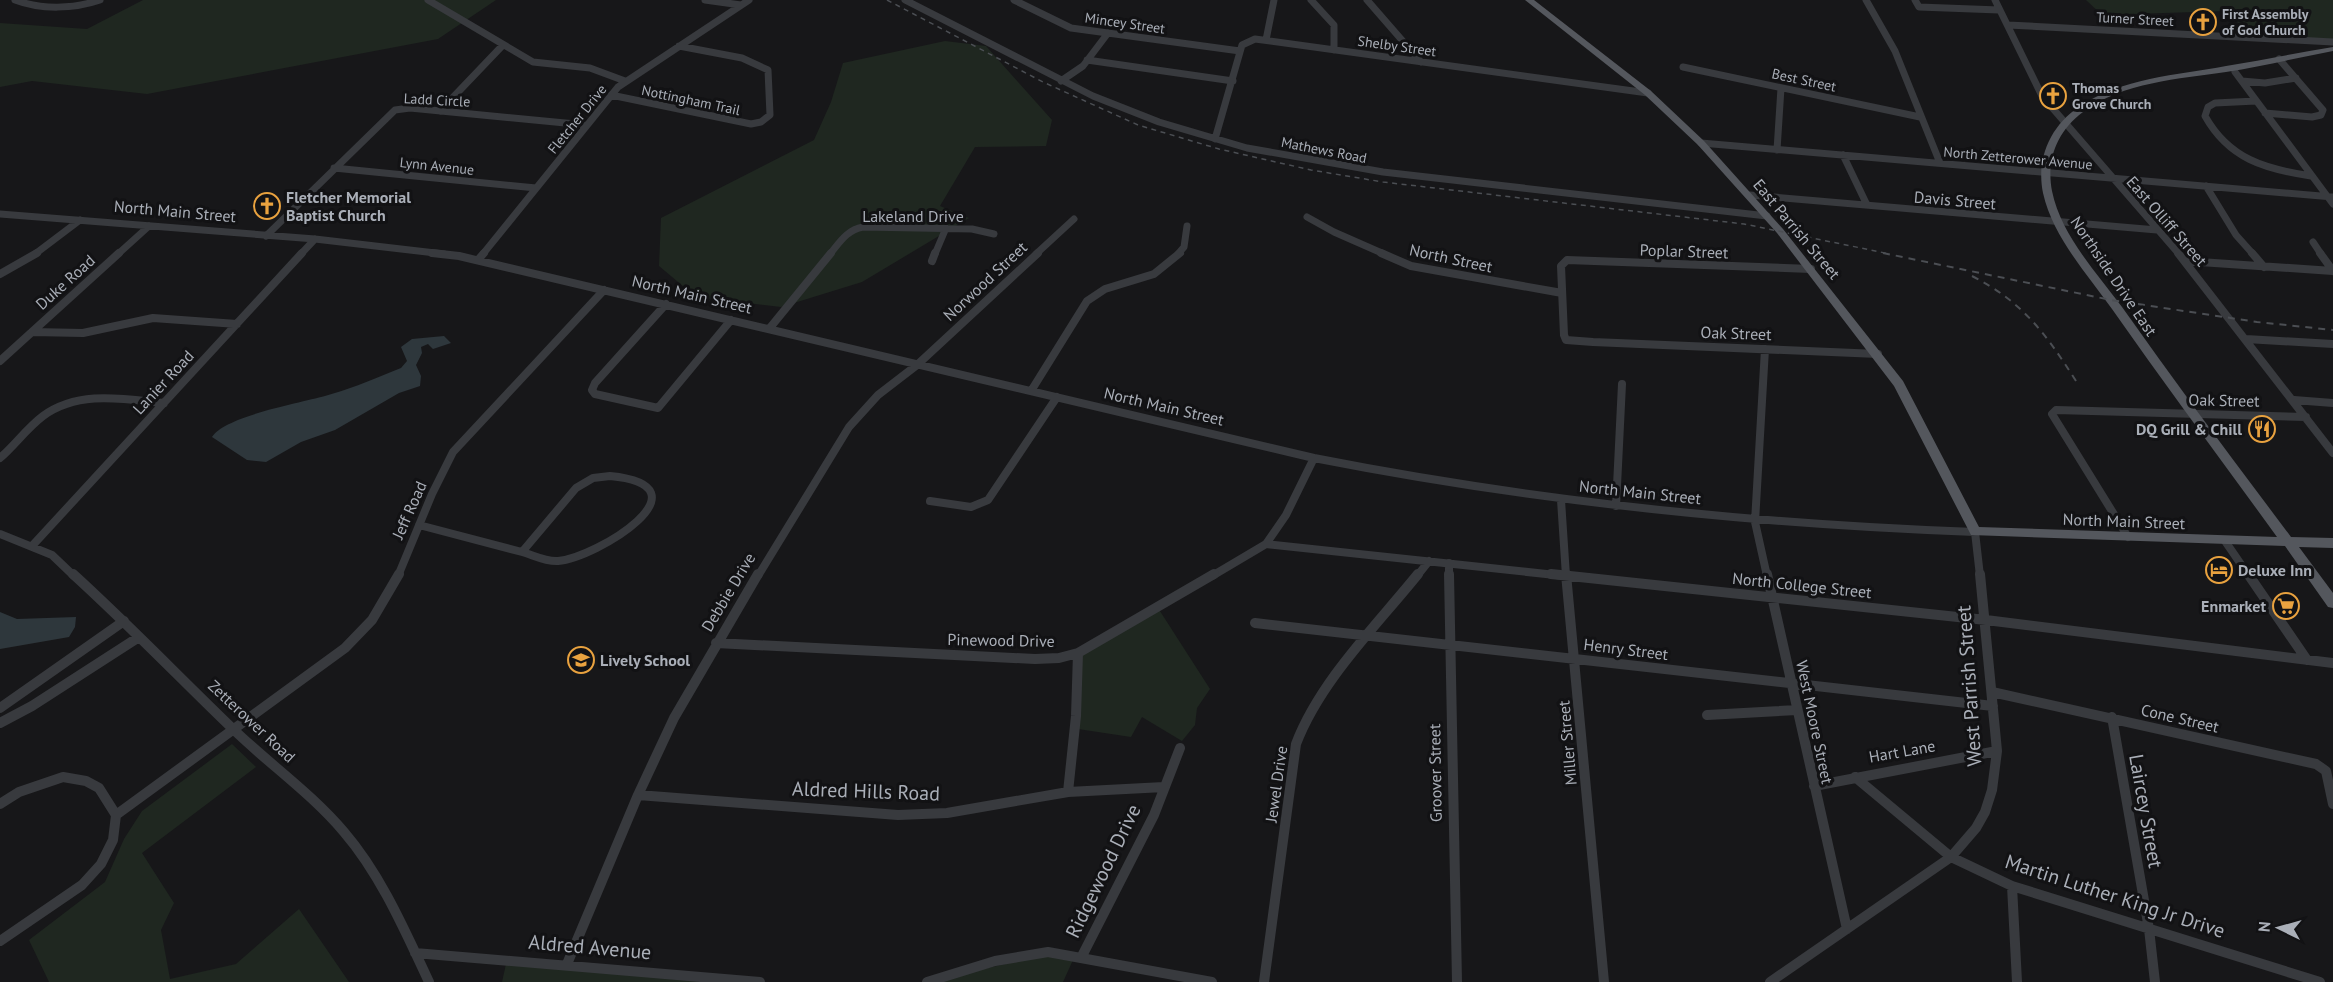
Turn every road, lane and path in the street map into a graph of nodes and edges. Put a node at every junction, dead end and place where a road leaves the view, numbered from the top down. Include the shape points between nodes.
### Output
1 (15, 0) edge
2 (100, 0) edge
3 (428, 0) edge
4 (705, 0) edge
5 (749, 0) edge
6 (905, 0) edge
7 (926, 0) edge
8 (1014, 0) edge
9 (1274, 0) edge
10 (1311, 0) edge
11 (1367, 0) edge
12 (1529, 0) edge
13 (1866, 0) edge
14 (1915, 0) edge
15 (1995, 0) edge
16 (741, 5) junction
17 (915, 5) junction
18 (2000, 10) junction
19 (2008, 25) junction
20 (1108, 33) junction
21 (1266, 40) junction
22 (2333, 42) edge
23 (502, 46) junction
24 (679, 46) junction
25 (1334, 50) junction
26 (1240, 51) junction
27 (2333, 51) edge
28 (1087, 60) junction
29 (2282, 61) junction
30 (1421, 62) junction
31 (1683, 67) dead end
32 (2235, 72) junction
33 (2296, 78) junction
34 (625, 81) junction
35 (1061, 81) junction
36 (1233, 81) junction
37 (2242, 81) junction
38 (1781, 88) junction
39 (1648, 93) junction
40 (611, 95) junction
41 (2256, 101) junction
42 (440, 111) junction
43 (2265, 113) junction
44 (1920, 117) junction
45 (586, 125) junction
46 (2067, 125) junction
47 (1215, 139) junction
48 (1701, 143) junction
49 (1777, 150) junction
50 (1843, 155) junction
51 (1940, 163) junction
52 (334, 168) junction
53 (2049, 172) junction
54 (2312, 176) junction
55 (2112, 178) junction
56 (2206, 186) junction
57 (536, 188) junction
58 (1750, 195) junction
59 (2330, 197) edge
60 (2333, 204) edge
61 (1867, 205) junction
62 (0, 214) edge
63 (1767, 216) junction
64 (1307, 217) dead end
65 (1074, 219) dead end
66 (80, 220) junction
67 (2063, 223) junction
68 (149, 226) junction
69 (1187, 226) dead end
70 (946, 228) junction
71 (2157, 230) junction
72 (994, 234) dead end
73 (266, 236) junction
74 (315, 239) junction
75 (2313, 242) dead end
76 (478, 260) junction
77 (932, 261) dead end
78 (2185, 261) junction
79 (2264, 267) junction
80 (1811, 269) junction
81 (2333, 272) edge
82 (0, 274) edge
83 (604, 290) junction
84 (1562, 293) junction
85 (666, 304) junction
86 (731, 320) junction
87 (237, 324) junction
88 (769, 329) junction
89 (32, 332) junction
90 (2246, 339) junction
91 (2333, 344) edge
92 (1765, 350) junction
93 (1878, 354) junction
94 (0, 361) edge
95 (917, 365) junction
96 (1622, 384) dead end
97 (1030, 391) junction
98 (1057, 397) junction
99 (2294, 400) junction
100 (164, 403) junction
101 (2333, 403) edge
102 (2199, 414) junction
103 (2306, 417) junction
104 (2333, 453) edge
105 (0, 458) edge
106 (1314, 458) junction
107 (930, 501) dead end
108 (1562, 501) junction
109 (1616, 506) junction
110 (1755, 522) junction
111 (419, 525) junction
112 (1975, 532) junction
113 (0, 534) edge
114 (2128, 537) junction
115 (2225, 541) junction
116 (2294, 542) junction
117 (2333, 543) edge
118 (1266, 544) junction
119 (32, 546) junction
120 (522, 552) junction
121 (1429, 561) junction
122 (1449, 563) junction
123 (1566, 574) junction
124 (2333, 589) edge
125 (1773, 597) junction
126 (2333, 603) edge
127 (1986, 620) junction
128 (124, 621) junction
129 (1255, 623) dead end
130 (1368, 636) junction
131 (139, 637) junction
132 (716, 643) junction
133 (1449, 646) junction
134 (1078, 653) junction
135 (1574, 658) junction
136 (2307, 660) junction
137 (2333, 663) edge
138 (1792, 683) junction
139 (1992, 692) junction
140 (1993, 706) junction
141 (0, 708) edge
142 (1797, 710) junction
143 (1707, 715) dead end
144 (2112, 717) junction
145 (0, 723) edge
146 (235, 731) junction
147 (1180, 748) dead end
148 (1997, 751) junction
149 (1855, 777) junction
150 (1814, 786) junction
151 (1164, 787) junction
152 (1068, 792) junction
153 (638, 795) junction
154 (0, 804) edge
155 (2333, 804) edge
156 (116, 815) junction
157 (1951, 858) junction
158 (2012, 886) junction
159 (1847, 929) junction
160 (2149, 929) junction
161 (0, 941) edge
162 (415, 953) junction
163 (1082, 956) junction
164 (567, 964) junction
165 (2316, 981) edge
166 (429, 982) edge
167 (760, 982) edge
168 (927, 982) edge
169 (1212, 982) edge
170 (1264, 982) edge
171 (1457, 982) edge
172 (1604, 982) edge
173 (1770, 982) edge
174 (2017, 982) edge
175 (2155, 982) edge

1 - 2 street via 75,7
3 - 23 street
4 - 16 street
5 - 16 street, Fletcher Drive
6 - 17 street, Mathews Road
7 - 17 street
8 - 20 street, Mincey Street via 1064,26
9 - 21 street
10 - 25 street via 1334,25
11 - 30 street
12 - 39 main road, East Parrish Street
13 - 44 street via 1894,51
14 - 18 street via 1918,7
15 - 18 street, East Olliff Street
16 - 24 street, Fletcher Drive
17 - 35 street, Mathews Road
18 - 19 street, East Olliff Street
19 - 22 street, Turner Street
19 - 46 street, East Olliff Street via 2042,96
20 - 26 street, Mincey Street
20 - 28 street
21 - 25 street, Shelby Street
21 - 26 street, Shelby Street via 1249,40
23 - 34 street via 533,62 590,68
23 - 42 street
24 - 34 street, Fletcher Drive
24 - 40 street, Nottingham Trail via 742,58 768,70 770,115 751,124
25 - 30 street, Shelby Street
26 - 36 street
27 - 29 main road, Northside Drive East
28 - 35 street via 1077,72
28 - 36 street
29 - 32 main road, Northside Drive East
29 - 33 street
29 - 46 main road, Northside Drive East via 2125,90 2096,101
30 - 39 street, Shelby Street
31 - 38 street, Best Street
32 - 37 street
32 - 46 main road, Northside Drive East via 2135,91 2114,98
33 - 37 street via 2265,83
33 - 43 street via 2322,110 2321,116
34 - 40 street, Fletcher Drive
35 - 47 street, Mathews Road via 1141,115
36 - 47 street
37 - 41 street
38 - 44 street, Best Street
38 - 49 street
39 - 48 main road, East Parrish Street
40 - 45 street, Fletcher Drive
41 - 43 street
41 - 54 street via 2208,106 2205,116 2222,142 2238,154 2281,171
42 - 45 street, Ladd Circle
42 - 52 street, Ladd Circle via 410,108 390,112
43 - 54 street
44 - 51 street
45 - 57 street, Fletcher Drive
46 - 53 main road, Northside Drive East
46 - 55 street, East Olliff Street
47 - 63 street, Mathews Road via 1389,174
48 - 49 street, North Zetterower Avenue
48 - 58 main road, East Parrish Street
49 - 50 street, North Zetterower Avenue
50 - 51 street, North Zetterower Avenue
50 - 61 street
51 - 53 street, North Zetterower Avenue
52 - 57 street, Lynn Avenue
52 - 73 street, Ladd Circle
53 - 55 street, North Zetterower Avenue
53 - 67 main road, Northside Drive East
54 - 59 street
55 - 56 street, North Zetterower Avenue
55 - 71 street, East Olliff Street
56 - 59 street, North Zetterower Avenue
56 - 79 street via 2236,235
57 - 76 street, Fletcher Drive
58 - 61 street, Davis Street
58 - 63 main road, East Parrish Street
59 - 60 street
61 - 67 street, Davis Street
62 - 66 street, North Main Street
63 - 80 main road, East Parrish Street
64 - 84 street, North Street via 1411,266
65 - 95 street, Norwood Street
66 - 68 street, North Main Street
66 - 82 street via 28,260
67 - 71 street, Davis Street
67 - 102 main road, Northside Drive East
68 - 73 street, North Main Street
68 - 89 street, Duke Road
69 - 97 street via 1180,253 1154,274 1105,289 1087,301
70 - 72 street, Lakeland Drive
70 - 77 street
70 - 88 street, Lakeland Drive via 854,229
71 - 78 street, East Olliff Street
73 - 74 street, North Main Street
74 - 76 street, North Main Street
74 - 87 street, Lanier Road
75 - 81 street
76 - 83 street, North Main Street
78 - 79 street
78 - 90 street, East Olliff Street
79 - 81 street
80 - 84 street, Poplar Street via 1568,260 1561,269
80 - 93 main road, East Parrish Street
83 - 85 street, North Main Street
83 - 111 street, Jeff Road via 466,436 446,465
84 - 92 street, Oak Street via 1566,340
85 - 86 street, North Main Street
85 - 86 street via 595,383 595,394 658,408
86 - 88 street, North Main Street
87 - 89 street via 153,318 83,333
87 - 100 street, Lanier Road
88 - 95 street, North Main Street
89 - 94 street, Duke Road
90 - 91 street
90 - 99 street, East Olliff Street
92 - 93 street, Oak Street
92 - 110 street, West Moore Street
93 - 112 main road, East Parrish Street via 1899,384
95 - 97 street, North Main Street
95 - 132 street, Debbie Drive via 878,395 849,427
96 - 109 street
97 - 98 street, North Main Street
98 - 106 street, North Main Street
98 - 107 street via 988,500 971,507
99 - 101 street
99 - 103 street, East Olliff Street
100 - 105 street via 96,398 64,403 36,421
100 - 119 street, Lanier Road
102 - 103 street, Oak Street
102 - 114 street, Oak Street via 2070,410 2056,410 2052,414
102 - 116 main road, Northside Drive East
103 - 104 street, East Olliff Street
106 - 108 street, North Main Street via 1430,482
106 - 118 street, Pinewood Drive via 1286,515
108 - 109 street, North Main Street
108 - 123 street, Miller Street
109 - 110 street, North Main Street
110 - 112 street, North Main Street
110 - 125 street, West Moore Street
111 - 120 street
111 - 146 street, Jeff Road via 395,580 369,624 350,644
112 - 114 main road, North Main Street
112 - 127 street, West Parrish Street
113 - 119 street, Zetterower Road
114 - 115 main road, North Main Street
115 - 116 main road, North Main Street
115 - 136 street
116 - 117 main road, North Main Street
116 - 124 main road
116 - 126 main road
118 - 121 street, North College Street
118 - 134 street, Pinewood Drive
119 - 128 street, Zetterower Road via 52,555
120 - 120 street via 557,561 579,555 645,514 653,499 651,492 640,482 620,476 587,480
121 - 122 street, North College Street
121 - 130 street, Jewel Drive
122 - 123 street, North College Street
122 - 133 street, Groover Street
123 - 125 street, North College Street
123 - 135 street, Miller Street
125 - 127 street, North College Street
125 - 138 street, West Moore Street
127 - 136 street, North College Street
127 - 139 street, West Parrish Street
128 - 131 street, Zetterower Road
128 - 141 street
129 - 130 street, Henry Street
130 - 133 street, Henry Street
130 - 170 street, Jewel Drive via 1308,715 1296,744
131 - 145 street
131 - 146 street, Zetterower Road
132 - 134 street, Pinewood Drive via 1035,658
132 - 153 street, Debbie Drive via 674,718
133 - 135 street, Henry Street
133 - 171 street, Groover Street
134 - 152 street
135 - 138 street, Henry Street
135 - 172 street, Miller Street
136 - 137 street, North College Street
138 - 140 street, Henry Street
138 - 142 street, West Moore Street
139 - 140 street, West Parrish Street
139 - 144 street, Cone Street
140 - 148 street, West Parrish Street
142 - 143 street
142 - 150 street, West Moore Street
144 - 155 street, Cone Street via 2316,764 2326,771
144 - 160 street, Laircey Street
146 - 156 street, Jeff Road
146 - 162 street, Zetterower Road via 345,833 401,922
147 - 151 street, Ridgewood Drive
148 - 149 street, Hart Lane
148 - 157 street, West Parrish Street via 1985,812
149 - 150 street, Hart Lane
149 - 157 street, Martin Luther King Jr Drive
150 - 159 street, West Moore Street
151 - 152 street, Aldred Hills Road
151 - 163 street, Ridgewood Drive via 1154,815
152 - 153 street, Aldred Hills Road via 947,813 898,815
153 - 164 street, Debbie Drive
154 - 156 street via 19,792 63,777 99,788
156 - 161 street via 113,840 101,864 82,885
157 - 158 street, Martin Luther King Jr Drive
157 - 159 street, West Parrish Street
158 - 160 street, Martin Luther King Jr Drive
158 - 174 street
159 - 173 street, West Parrish Street
160 - 165 street, Martin Luther King Jr Drive
160 - 175 street, Laircey Street
162 - 164 street, Aldred Avenue
162 - 166 street, Zetterower Road
163 - 168 street via 1048,952 1009,957
163 - 169 street, Ridgewood Drive
164 - 167 street, Aldred Avenue

